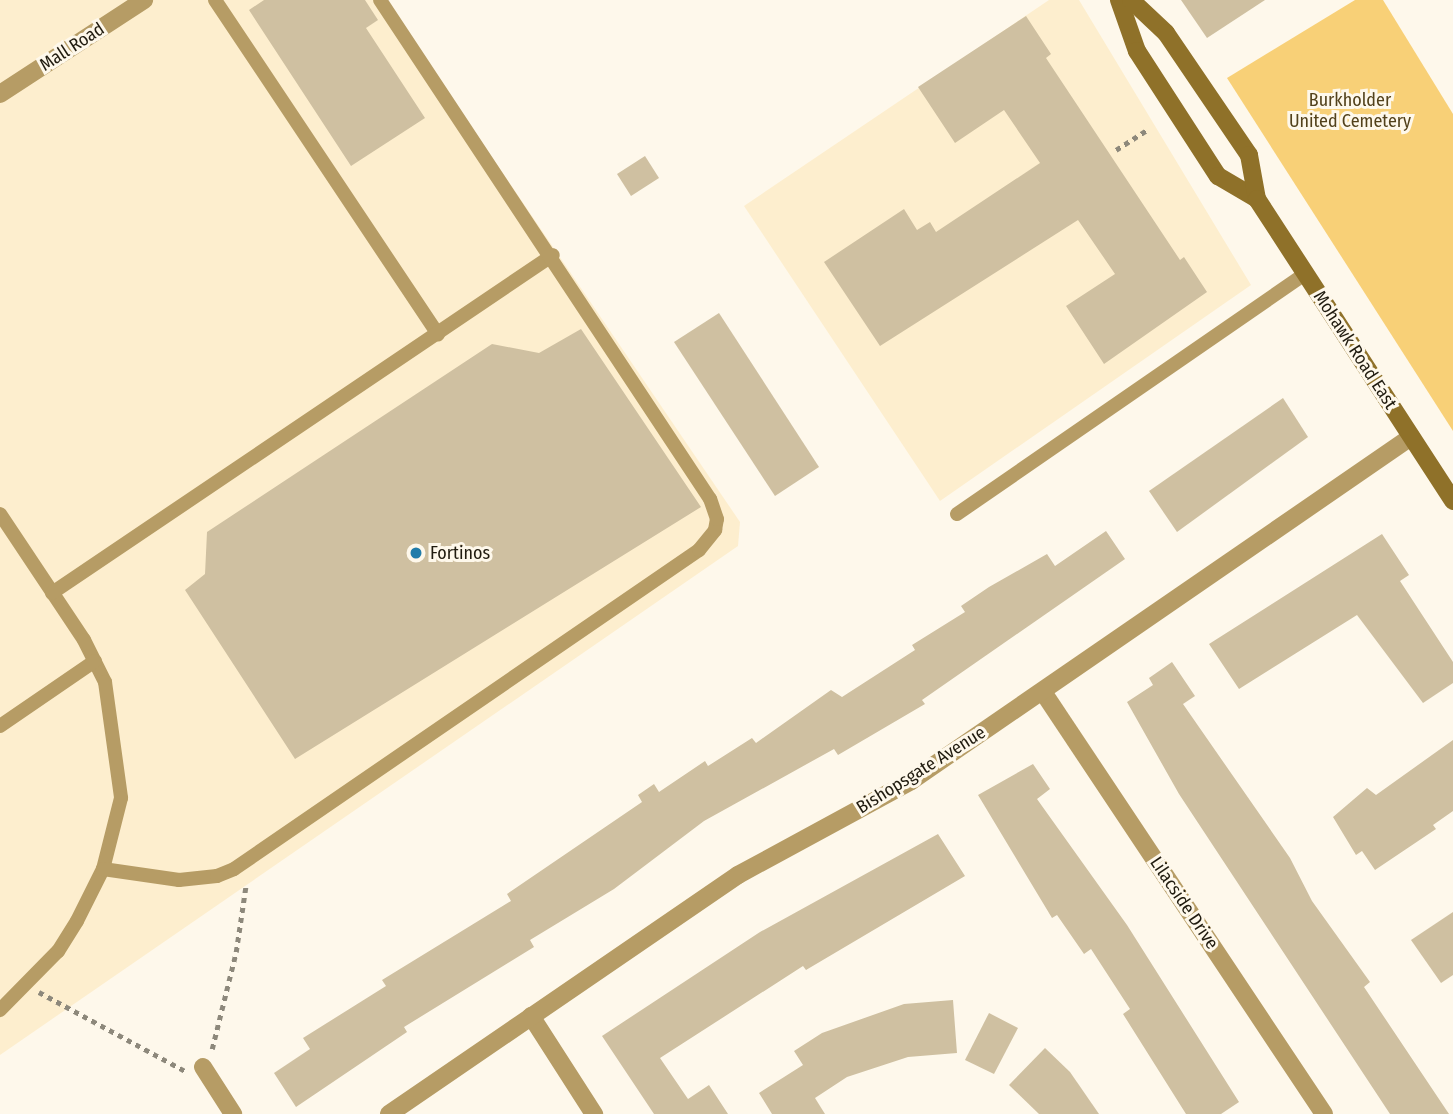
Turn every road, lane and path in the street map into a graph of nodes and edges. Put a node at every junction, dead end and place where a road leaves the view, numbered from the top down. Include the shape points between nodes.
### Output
1 (144, 0) edge
2 (215, 0) edge
3 (380, 0) edge
4 (1119, 0) edge
5 (1130, 0) edge
6 (0, 94) edge
7 (1147, 130) dead end
8 (1116, 150) dead end
9 (1257, 199) junction
10 (553, 255) junction
11 (1305, 274) junction
12 (438, 334) junction
13 (1411, 437) junction
14 (1453, 501) edge
15 (0, 513) edge
16 (957, 514) dead end
17 (52, 593) junction
18 (95, 661) junction
19 (1043, 692) junction
20 (0, 726) edge
21 (248, 860) junction
22 (103, 869) junction
23 (30, 981) junction
24 (0, 1010) edge
25 (531, 1016) junction
26 (202, 1068) junction
27 (233, 1114) edge
28 (389, 1114) edge
29 (594, 1114) edge
30 (1324, 1114) edge

1 - 6 street, Mall Road
2 - 12 lane
3 - 10 lane
4 - 9 main road, Mohawk Road East via 1137,51 1218,176
5 - 9 main road, Mohawk Road East via 1166,33 1249,155
7 - 8 path
9 - 11 main road, Mohawk Road East
10 - 12 lane
10 - 21 lane via 710,499 718,519 715,530 699,550
11 - 13 main road, Mohawk Road East
11 - 16 lane
12 - 17 lane
13 - 14 main road, Mohawk Road East
13 - 19 street, Bishopsgate Avenue
15 - 17 lane
17 - 18 lane
18 - 20 lane
18 - 22 lane via 113,715 121,798
19 - 25 street, Bishopsgate Avenue via 911,781 738,875
19 - 30 street, Lilacside Drive
21 - 22 lane via 198,879
21 - 26 path via 236,952 210,1039 212,1054
22 - 23 lane via 64,941
23 - 24 lane
23 - 26 path via 46,999 187,1072
25 - 28 street, Bishopsgate Avenue
25 - 29 street
26 - 27 street

